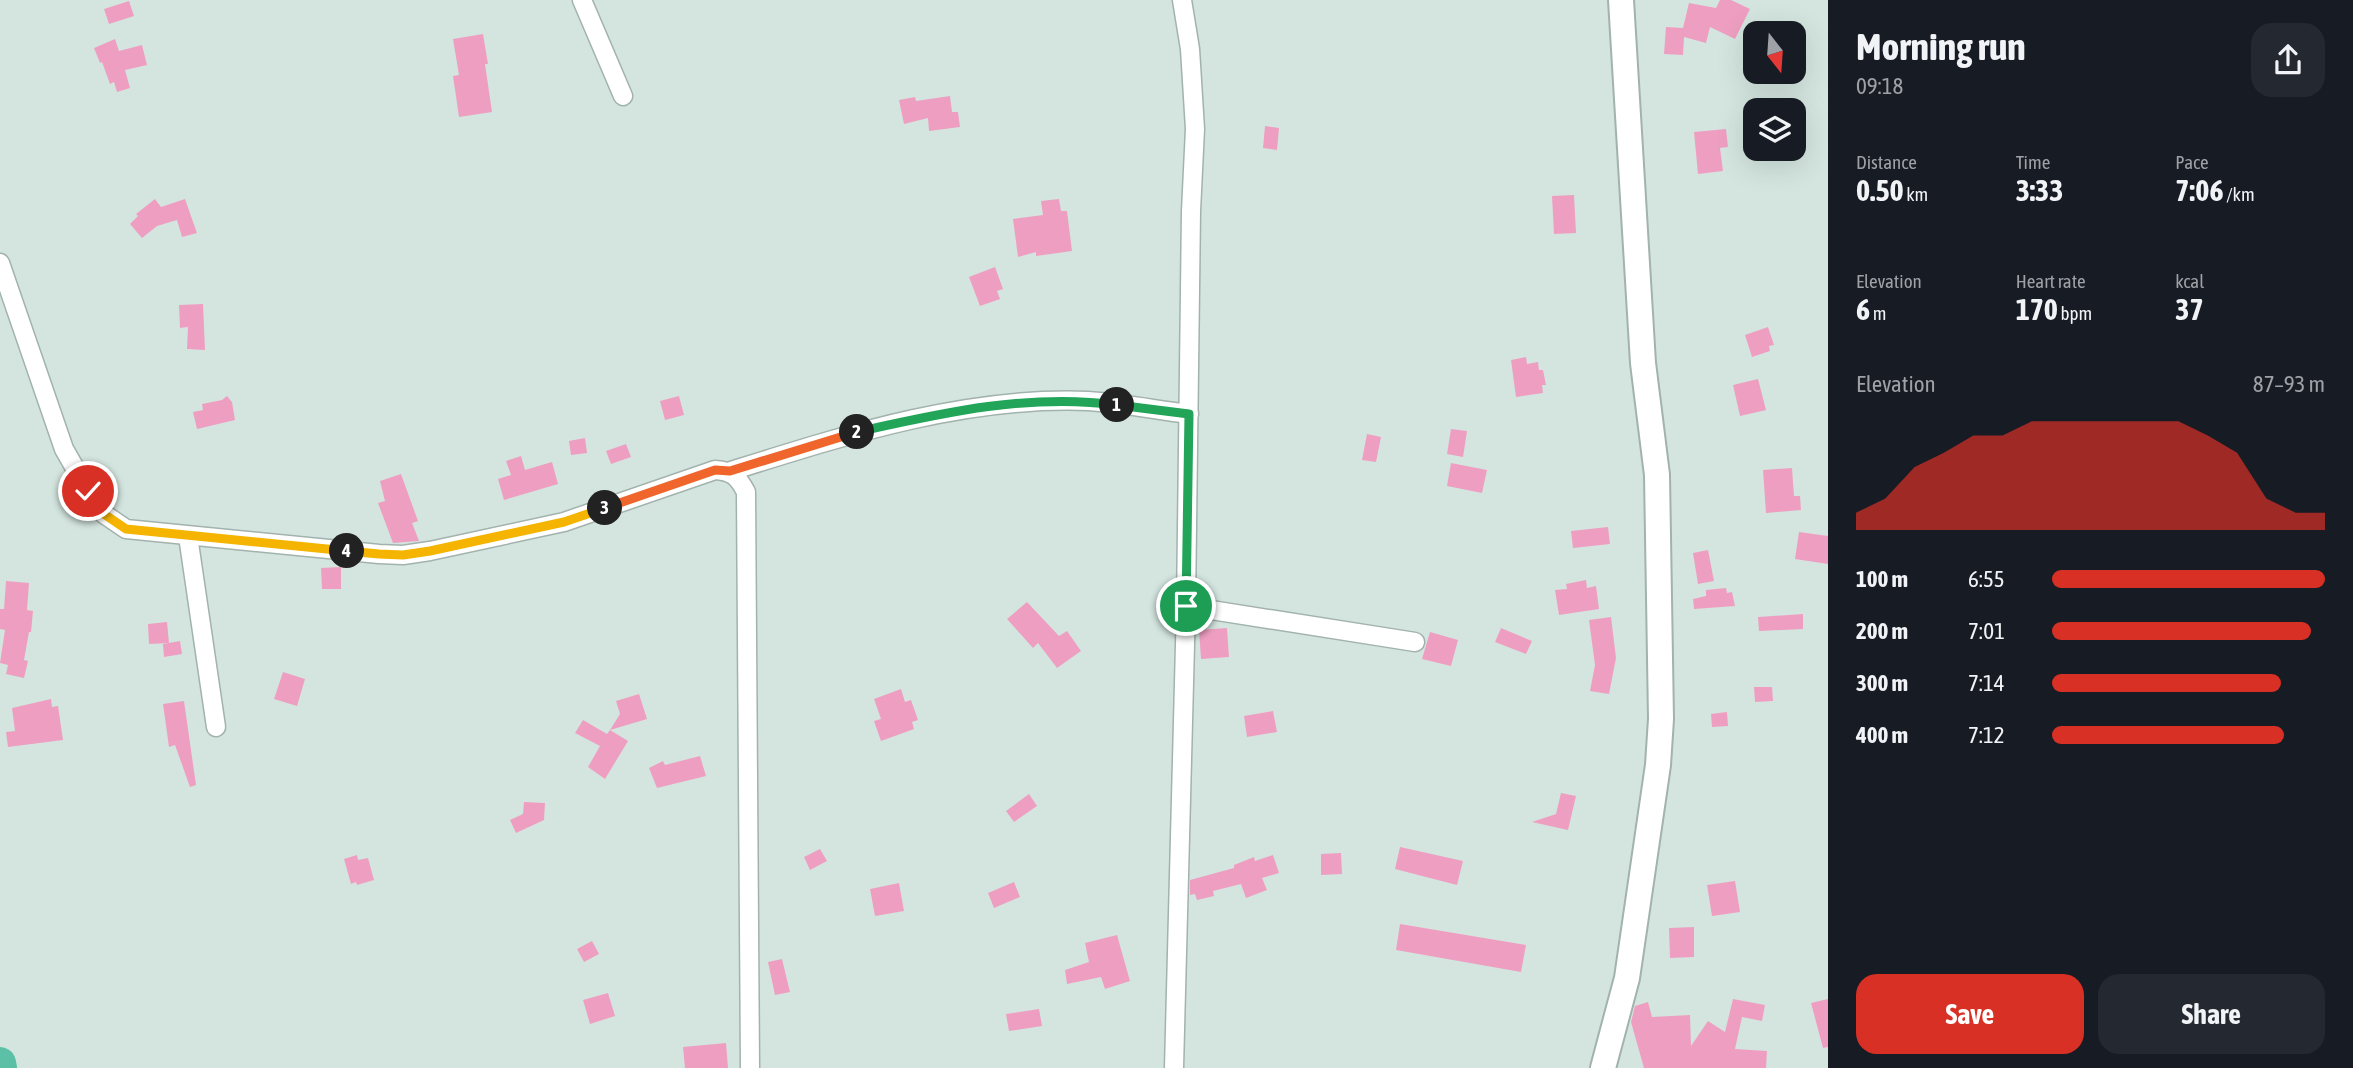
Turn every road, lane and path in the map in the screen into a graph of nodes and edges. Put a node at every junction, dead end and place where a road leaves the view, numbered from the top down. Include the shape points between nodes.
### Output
1 (582, 0) edge
2 (1182, 0) edge
3 (1621, 0) edge
4 (623, 96) dead end
5 (0, 263) edge
6 (1189, 414) junction
7 (730, 471) junction
8 (188, 536) junction
9 (1186, 606) junction
10 (1415, 642) dead end
11 (216, 727) dead end
12 (750, 1068) edge
13 (1174, 1068) edge
14 (1603, 1068) edge

1 - 4 street
2 - 6 street via 1195,129
3 - 14 street via 1643,363 1657,475 1661,719 1627,978
5 - 8 street via 64,449 88,491 104,514 126,529
6 - 7 street via 1090,401 960,410 847,435
6 - 9 street
7 - 8 street via 715,470 564,522 403,555
7 - 12 street via 746,492
8 - 11 street
9 - 10 street
9 - 13 street

